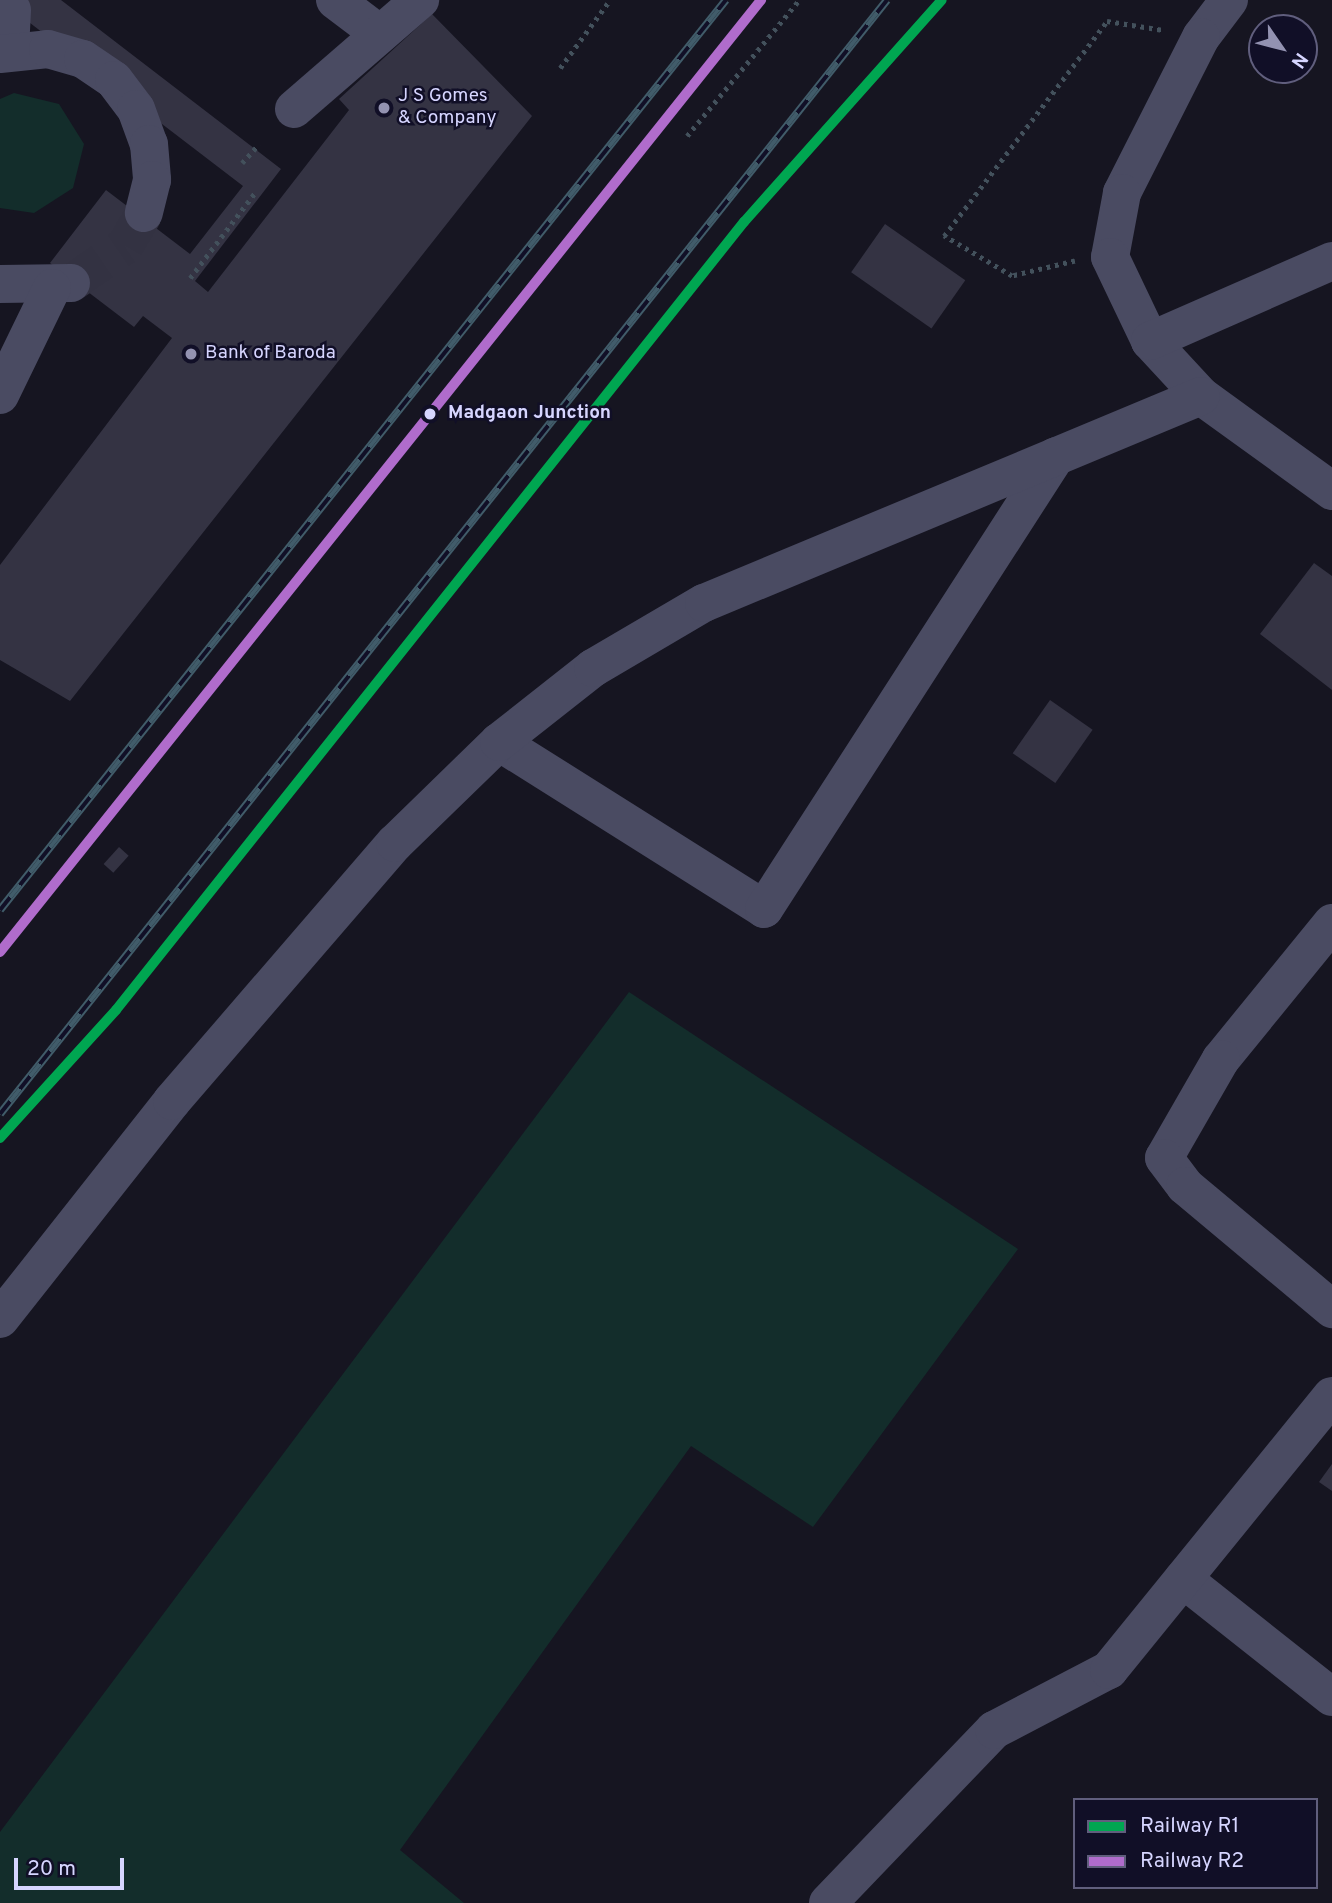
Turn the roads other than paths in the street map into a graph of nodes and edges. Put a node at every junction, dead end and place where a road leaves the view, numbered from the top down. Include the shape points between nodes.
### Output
1 (335, 0) edge
2 (420, 0) edge
3 (1229, 0) edge
4 (380, 34) junction
5 (6, 39) edge
6 (293, 109) dead end
7 (144, 213) tunnel mouth
8 (1332, 261) edge
9 (0, 284) edge
10 (1150, 341) junction
11 (0, 395) edge
12 (1201, 396) junction
13 (1056, 457) junction
14 (1332, 491) edge
15 (499, 742) junction
16 (1332, 923) edge
17 (1332, 1308) edge
18 (0, 1319) edge
19 (1332, 1396) edge
20 (1184, 1580) junction
21 (1332, 1697) edge
22 (828, 1903) edge

1 - 4 street
2 - 4 street
3 - 10 street via 1200,37 1122,193 1110,257
4 - 6 street
5 - 7 street via 83,59 114,80 136,109 149,144 152,180
8 - 10 street
9 - 11 street via 61,285
10 - 12 street
12 - 13 street
12 - 14 street
13 - 15 street via 704,603 593,668
13 - 15 street via 764,909
15 - 18 street via 395,843 225,1039
16 - 17 street via 1222,1059 1164,1157 1185,1186
19 - 20 street
20 - 21 street
20 - 22 street via 1109,1670 994,1730

